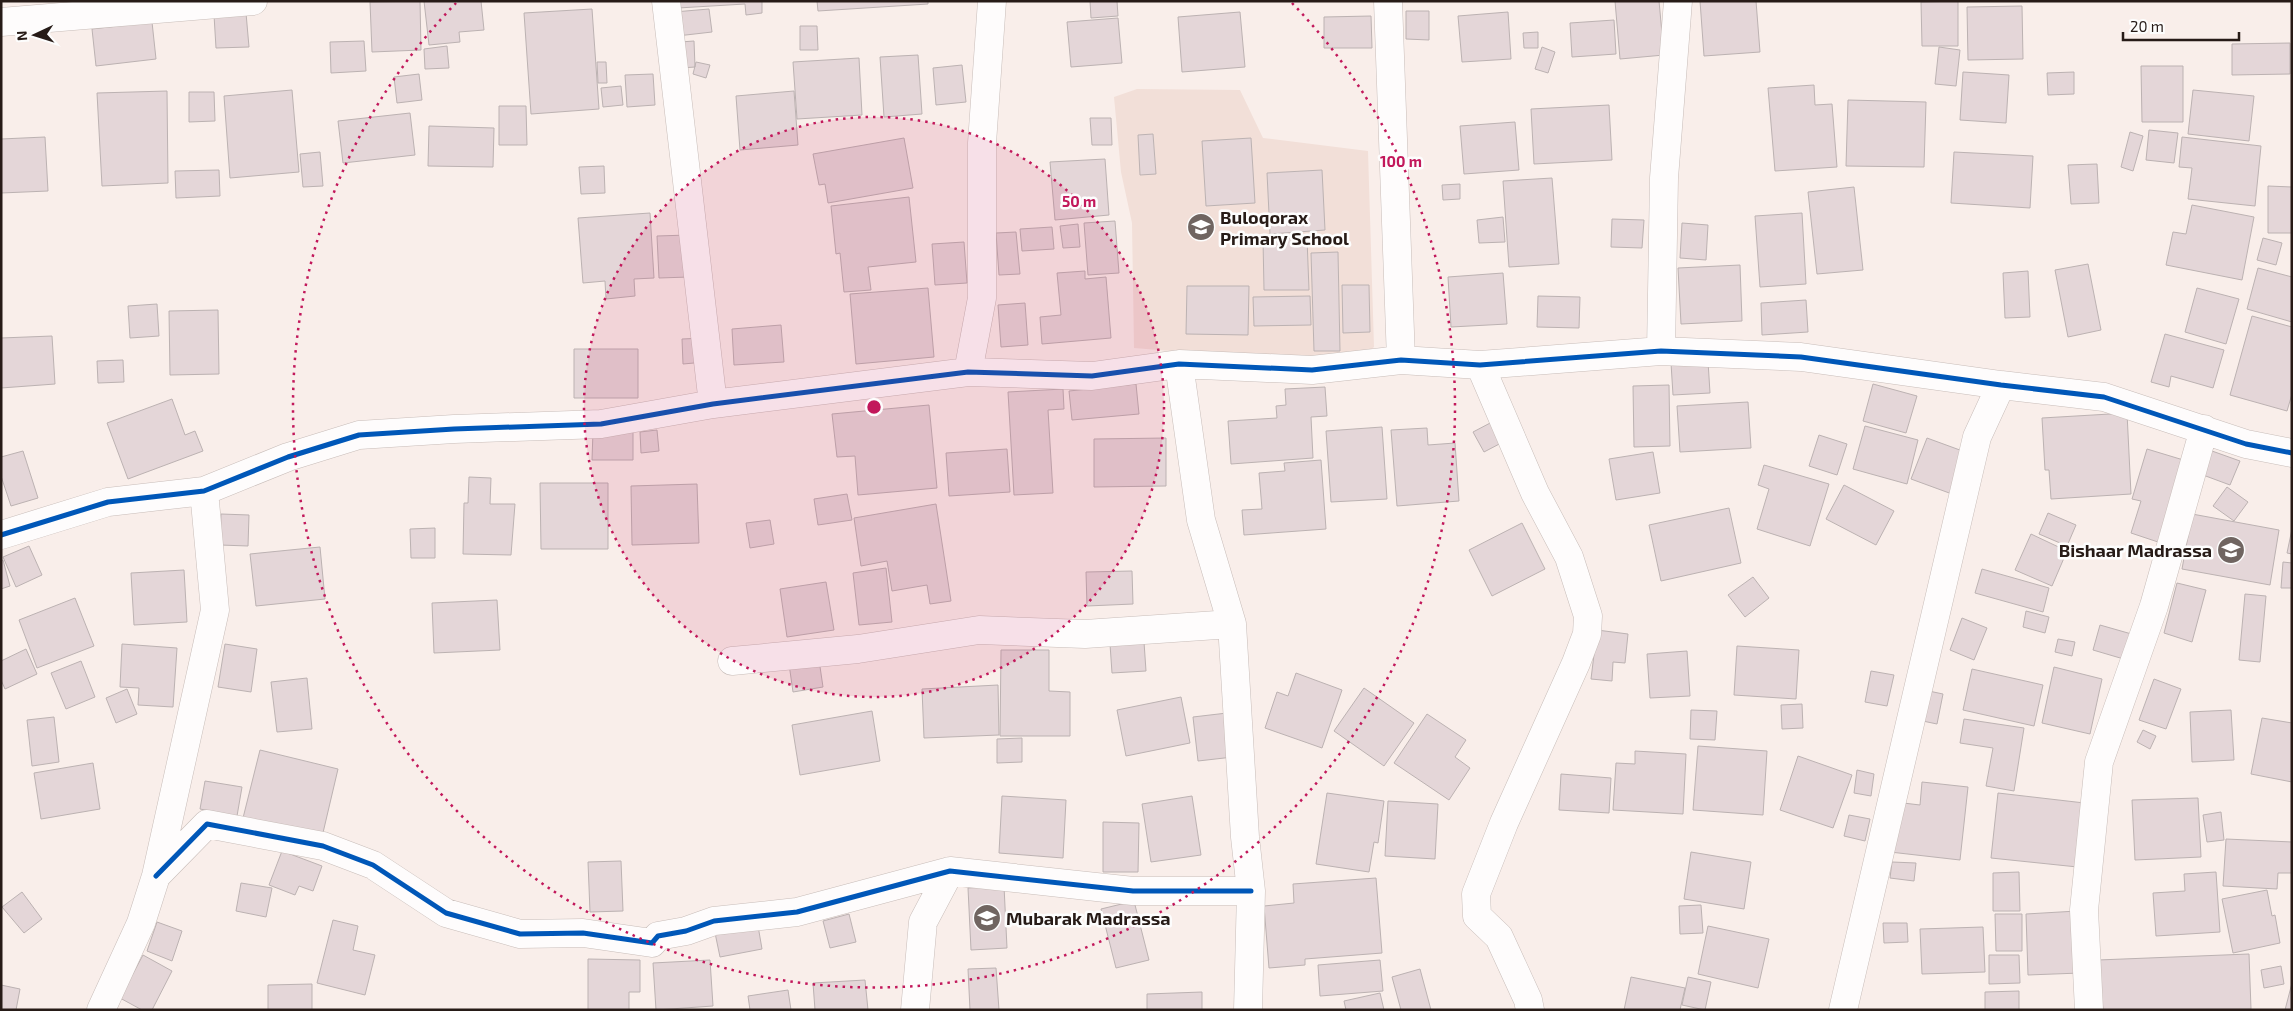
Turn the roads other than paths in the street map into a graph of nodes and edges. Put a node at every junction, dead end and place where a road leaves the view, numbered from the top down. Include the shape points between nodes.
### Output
1 (253, 1) edge
2 (666, 1) edge
3 (992, 1) edge
4 (1388, 1) edge
5 (1678, 1) edge
6 (1, 22) edge
7 (1661, 351) junction
8 (1401, 360) junction
9 (1180, 364) junction
10 (1480, 365) junction
11 (968, 372) junction
12 (2001, 385) junction
13 (713, 404) junction
14 (2204, 429) junction
15 (2292, 453) edge
16 (204, 492) junction
17 (1, 535) edge
18 (1232, 624) junction
19 (732, 661) dead end
20 (950, 871) junction
21 (156, 876) junction
22 (1251, 891) junction
23 (101, 1010) edge
24 (915, 1010) edge
25 (1248, 1010) edge
26 (1530, 1010) edge
27 (1843, 1010) edge
28 (2089, 1010) edge

1 - 6 street
2 - 13 street
3 - 11 street via 982,143 982,298
4 - 8 street
5 - 7 street via 1664,178
7 - 10 street
7 - 12 street via 1801,356
8 - 9 street via 1312,370
8 - 10 street
9 - 11 street via 1092,376
9 - 18 street via 1201,520
10 - 26 street via 1535,493 1569,558 1588,616 1587,634 1573,671 1504,823 1476,894 1477,916 1499,937
11 - 13 street
12 - 14 street via 2104,397
12 - 27 street via 1977,437
13 - 16 street via 601,424 359,435 288,457
14 - 15 street via 2246,444
14 - 28 street via 2154,606 2099,762 2084,910
16 - 17 street via 108,502
16 - 21 street via 215,610
18 - 19 street via 1085,634 979,630 858,649
18 - 22 street
20 - 21 street via 797,912 714,921 658,936 652,943 583,933 520,934 446,913 373,865 322,846 207,824
20 - 22 street via 1133,891
20 - 24 street via 923,922
21 - 23 street via 141,923
22 - 25 street

